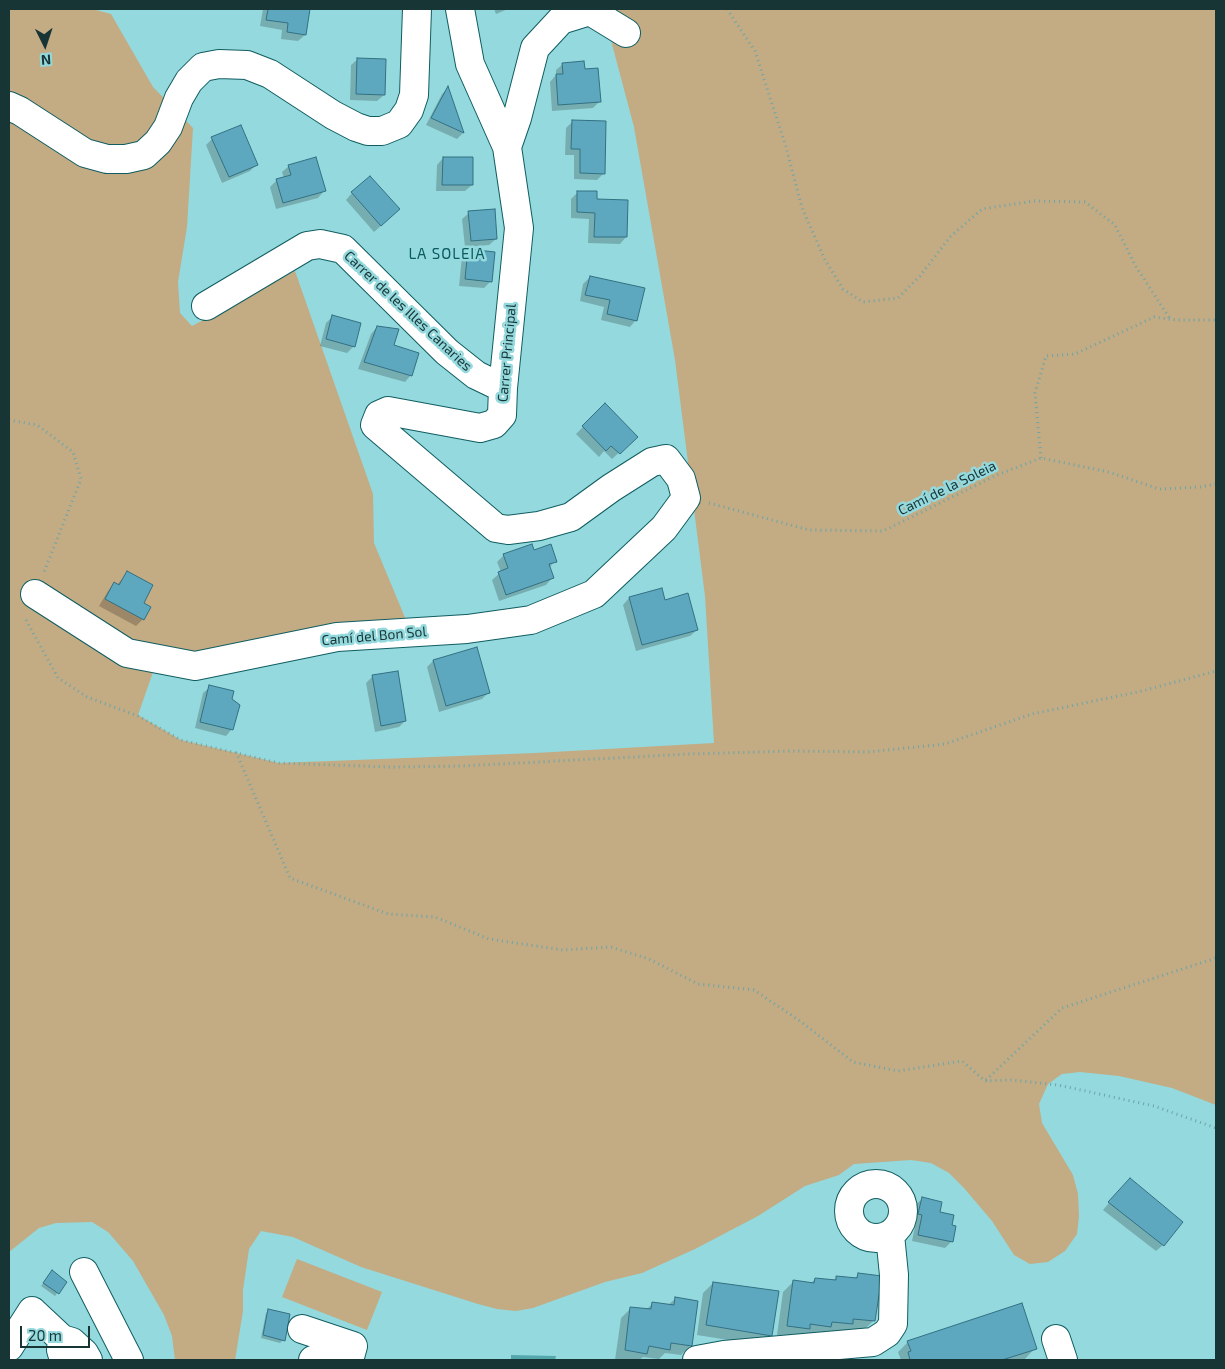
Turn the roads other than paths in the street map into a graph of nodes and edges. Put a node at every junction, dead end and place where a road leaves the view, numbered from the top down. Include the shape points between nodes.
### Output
1 (417, 9) edge
2 (460, 9) edge
3 (626, 33) dead end
4 (9, 106) edge
5 (507, 147) junction
6 (206, 306) dead end
7 (503, 388) junction
8 (686, 498) joint
9 (29, 604) road end
10 (890, 1235) junction
11 (84, 1272) dead end
12 (302, 1329) dead end
13 (9, 1347) edge
14 (63, 1350) edge
15 (772, 1356) edge
16 (88, 1360) edge
17 (129, 1360) edge
18 (313, 1360) edge
19 (697, 1360) edge

1 - 4 street via 414,95 399,124 382,131 356,127 270,74 247,65 203,67 189,81 158,142 144,155 126,159 107,159 85,153
2 - 5 street, Carrer Principal via 470,64
3 - 5 street via 590,11 561,20 535,48
5 - 7 street, Carrer Principal via 520,228
6 - 7 street, Carrer de les Illes Canaries via 307,246 320,244 343,249 447,352 476,375
7 - 8 street, Carrer Principal via 502,415 494,424 480,428 388,411 379,415 375,426 496,528 508,530 539,526 572,517 652,462 666,459 681,479
8 - 9 street, Camí del Bon Sol via 664,528 594,594 531,620 467,629 337,637 195,666 127,653
10 - 10 street via 881,1238 864,1236 841,1212 859,1190 876,1184 899,1196 903,1204 902,1222
10 - 15 street via 894,1276 892,1324 887,1333 873,1342
11 - 17 street
12 - 18 street via 353,1346 350,1357
13 - 14 street via 32,1311
14 - 16 street via 72,1342
15 - 19 street via 724,1355

